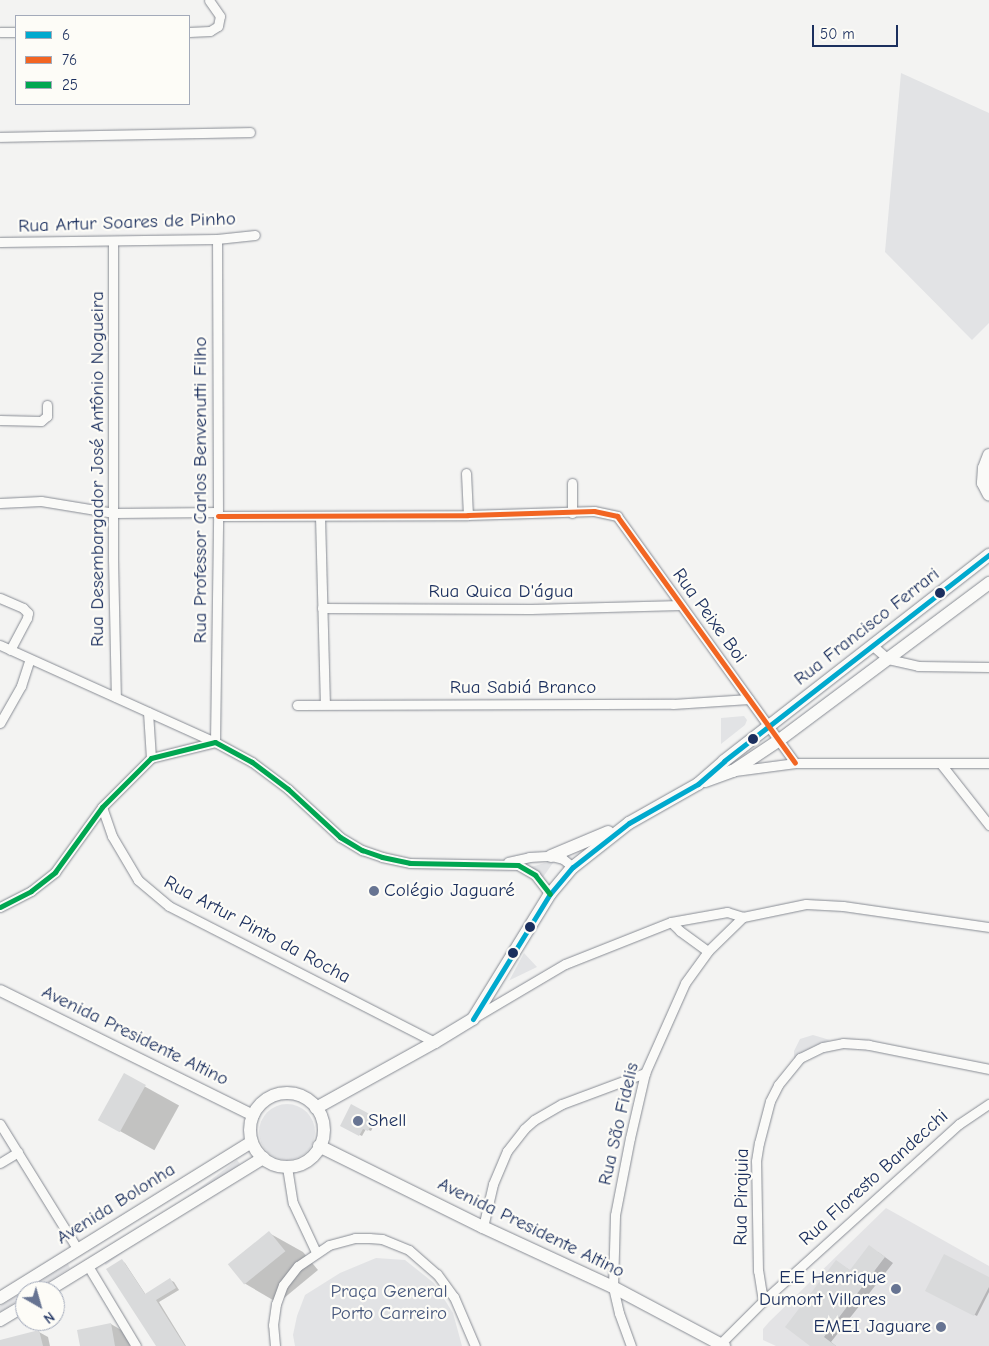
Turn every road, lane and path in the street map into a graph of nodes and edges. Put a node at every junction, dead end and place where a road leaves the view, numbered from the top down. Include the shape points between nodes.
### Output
1 (209, 0) edge
2 (0, 32) edge
3 (15, 32) edge
4 (190, 32) edge
5 (250, 132) dead end
6 (0, 137) edge
7 (255, 235) dead end
8 (217, 239) junction
9 (113, 241) junction
10 (0, 242) edge
11 (47, 405) dead end
12 (0, 420) edge
13 (989, 455) edge
14 (466, 473) dead end
15 (572, 483) dead end
16 (989, 495) edge
17 (0, 503) edge
18 (114, 513) junction
19 (572, 513) junction
20 (218, 514) junction
21 (468, 515) junction
22 (320, 516) junction
23 (989, 555) edge
24 (989, 583) edge
25 (0, 598) edge
26 (680, 605) junction
27 (322, 608) junction
28 (0, 646) edge
29 (873, 646) junction
30 (10, 650) junction
31 (30, 659) junction
32 (888, 659) junction
33 (989, 667) edge
34 (116, 697) junction
35 (749, 700) junction
36 (326, 704) junction
37 (297, 705) dead end
38 (148, 712) junction
39 (0, 723) edge
40 (768, 727) junction
41 (778, 741) junction
42 (215, 742) junction
43 (151, 758) junction
44 (795, 763) junction
45 (989, 763) edge
46 (941, 764) junction
47 (733, 771) junction
48 (698, 784) junction
49 (102, 807) junction
50 (629, 823) junction
51 (989, 825) edge
52 (551, 856) junction
53 (503, 863) junction
54 (572, 867) junction
55 (550, 894) junction
56 (0, 907) edge
57 (743, 917) junction
58 (671, 922) junction
59 (989, 927) edge
60 (708, 952) junction
61 (0, 990) edge
62 (473, 1019) junction
63 (435, 1042) junction
64 (989, 1069) edge
65 (644, 1073) junction
66 (989, 1104) edge
67 (316, 1108) junction
68 (253, 1115) junction
69 (0, 1124) edge
70 (252, 1142) junction
71 (320, 1146) junction
72 (18, 1152) junction
73 (262, 1158) junction
74 (0, 1163) edge
75 (287, 1167) junction
76 (483, 1227) junction
77 (78, 1250) junction
78 (316, 1252) junction
79 (88, 1266) junction
80 (63, 1281) edge
81 (613, 1288) junction
82 (0, 1298) edge
83 (763, 1301) junction
84 (15, 1311) edge
85 (0, 1320) edge
86 (722, 1345) edge
87 (136, 1346) edge
88 (275, 1346) edge
89 (474, 1346) edge
90 (632, 1346) edge

1 - 4 street via 218,10 218,26 210,31
2 - 3 street
5 - 6 street
7 - 8 street, Rua Artur Soares de Pinho
8 - 9 street, Rua Artur Soares de Pinho
8 - 20 street, Rua Professor Carlos Benvenutti Filho
9 - 10 street, Rua Artur Soares de Pinho
9 - 18 street, Rua Desembargador José Antônio Nogueira
11 - 12 street via 47,416 41,421
13 - 16 main road via 983,476
14 - 21 street
15 - 19 street
17 - 18 street via 42,501
18 - 20 street
18 - 34 street, Rua Desembargador José Antônio Nogueira
19 - 21 street
19 - 26 street, Rua Peixe Boi via 618,516
20 - 22 street
20 - 42 street, Rua Professor Carlos Benvenutti Filho
21 - 22 street
22 - 27 street
23 - 29 main road, Rua Francisco Ferrari
24 - 32 main road, Rua Francisco Ferrari
25 - 30 street via 28,612
26 - 27 street, Rua Quica D'água via 531,609
26 - 35 street, Rua Peixe Boi
27 - 36 street
28 - 30 street
29 - 32 street
29 - 40 main road, Rua Francisco Ferrari
30 - 31 street
31 - 34 street
31 - 39 street via 21,686
32 - 33 street via 918,666
32 - 41 main road, Rua Francisco Ferrari
34 - 38 street
35 - 36 street, Rua Sabiá Branco via 664,704
35 - 40 street, Rua Peixe Boi
36 - 37 street, Rua Sabiá Branco
38 - 42 street
38 - 43 street
40 - 41 street, Rua Peixe Boi
40 - 48 main road, Rua Francisco Ferrari
41 - 44 street, Rua Peixe Boi
41 - 47 main road, Rua Francisco Ferrari
42 - 43 street
42 - 53 street via 252,762 288,789 340,837 362,850 410,863
43 - 49 street
44 - 46 street
44 - 47 street
45 - 46 street
46 - 51 street
47 - 48 main road, Rua Francisco Ferrari
48 - 50 main road
49 - 56 street via 55,872 32,892
49 - 63 street, Rua Artur Pinto da Rocha via 112,836 138,880 170,906
50 - 52 main road
50 - 54 main road
52 - 53 street
52 - 54 street via 563,859
53 - 55 street via 527,868
54 - 55 main road
55 - 62 main road
57 - 58 street via 727,912
57 - 59 street via 806,904 852,907
57 - 60 street, Rua São Fidelis
58 - 60 street
58 - 62 street via 565,964
60 - 65 street, Rua São Fidelis via 685,983
61 - 68 street, Avenida Presidente Altino
62 - 63 main road
63 - 67 main road
64 - 83 street, Rua Pirajuia via 869,1044 843,1043 800,1058 778,1085 770,1101 757,1152 758,1271
65 - 76 street via 562,1104 534,1120 507,1151
65 - 81 street, Rua São Fidelis via 615,1215
66 - 83 street, Rua Floresto Bandecchi via 959,1124
67 - 68 main road via 305,1098 283,1094 268,1099
67 - 71 main road via 323,1127
68 - 70 main road via 250,1124
69 - 72 street
70 - 73 main road
70 - 77 main road, Avenida Bolonha
71 - 75 main road via 306,1161
71 - 76 main road, Avenida Presidente Altino
72 - 74 street
72 - 77 street
73 - 75 main road via 274,1165
73 - 79 main road, Avenida Bolonha
75 - 78 street via 293,1203
76 - 81 main road, Avenida Presidente Altino
77 - 82 main road, Avenida Bolonha
78 - 88 street via 298,1266 281,1290 274,1315
78 - 89 street via 355,1238 382,1239 409,1250 437,1274 454,1297
79 - 80 main road, Avenida Bolonha
79 - 87 street
81 - 86 main road, Avenida Presidente Altino
81 - 90 street, Rua São Fidelis
83 - 86 street, Rua Floresto Bandecchi
84 - 85 main road

